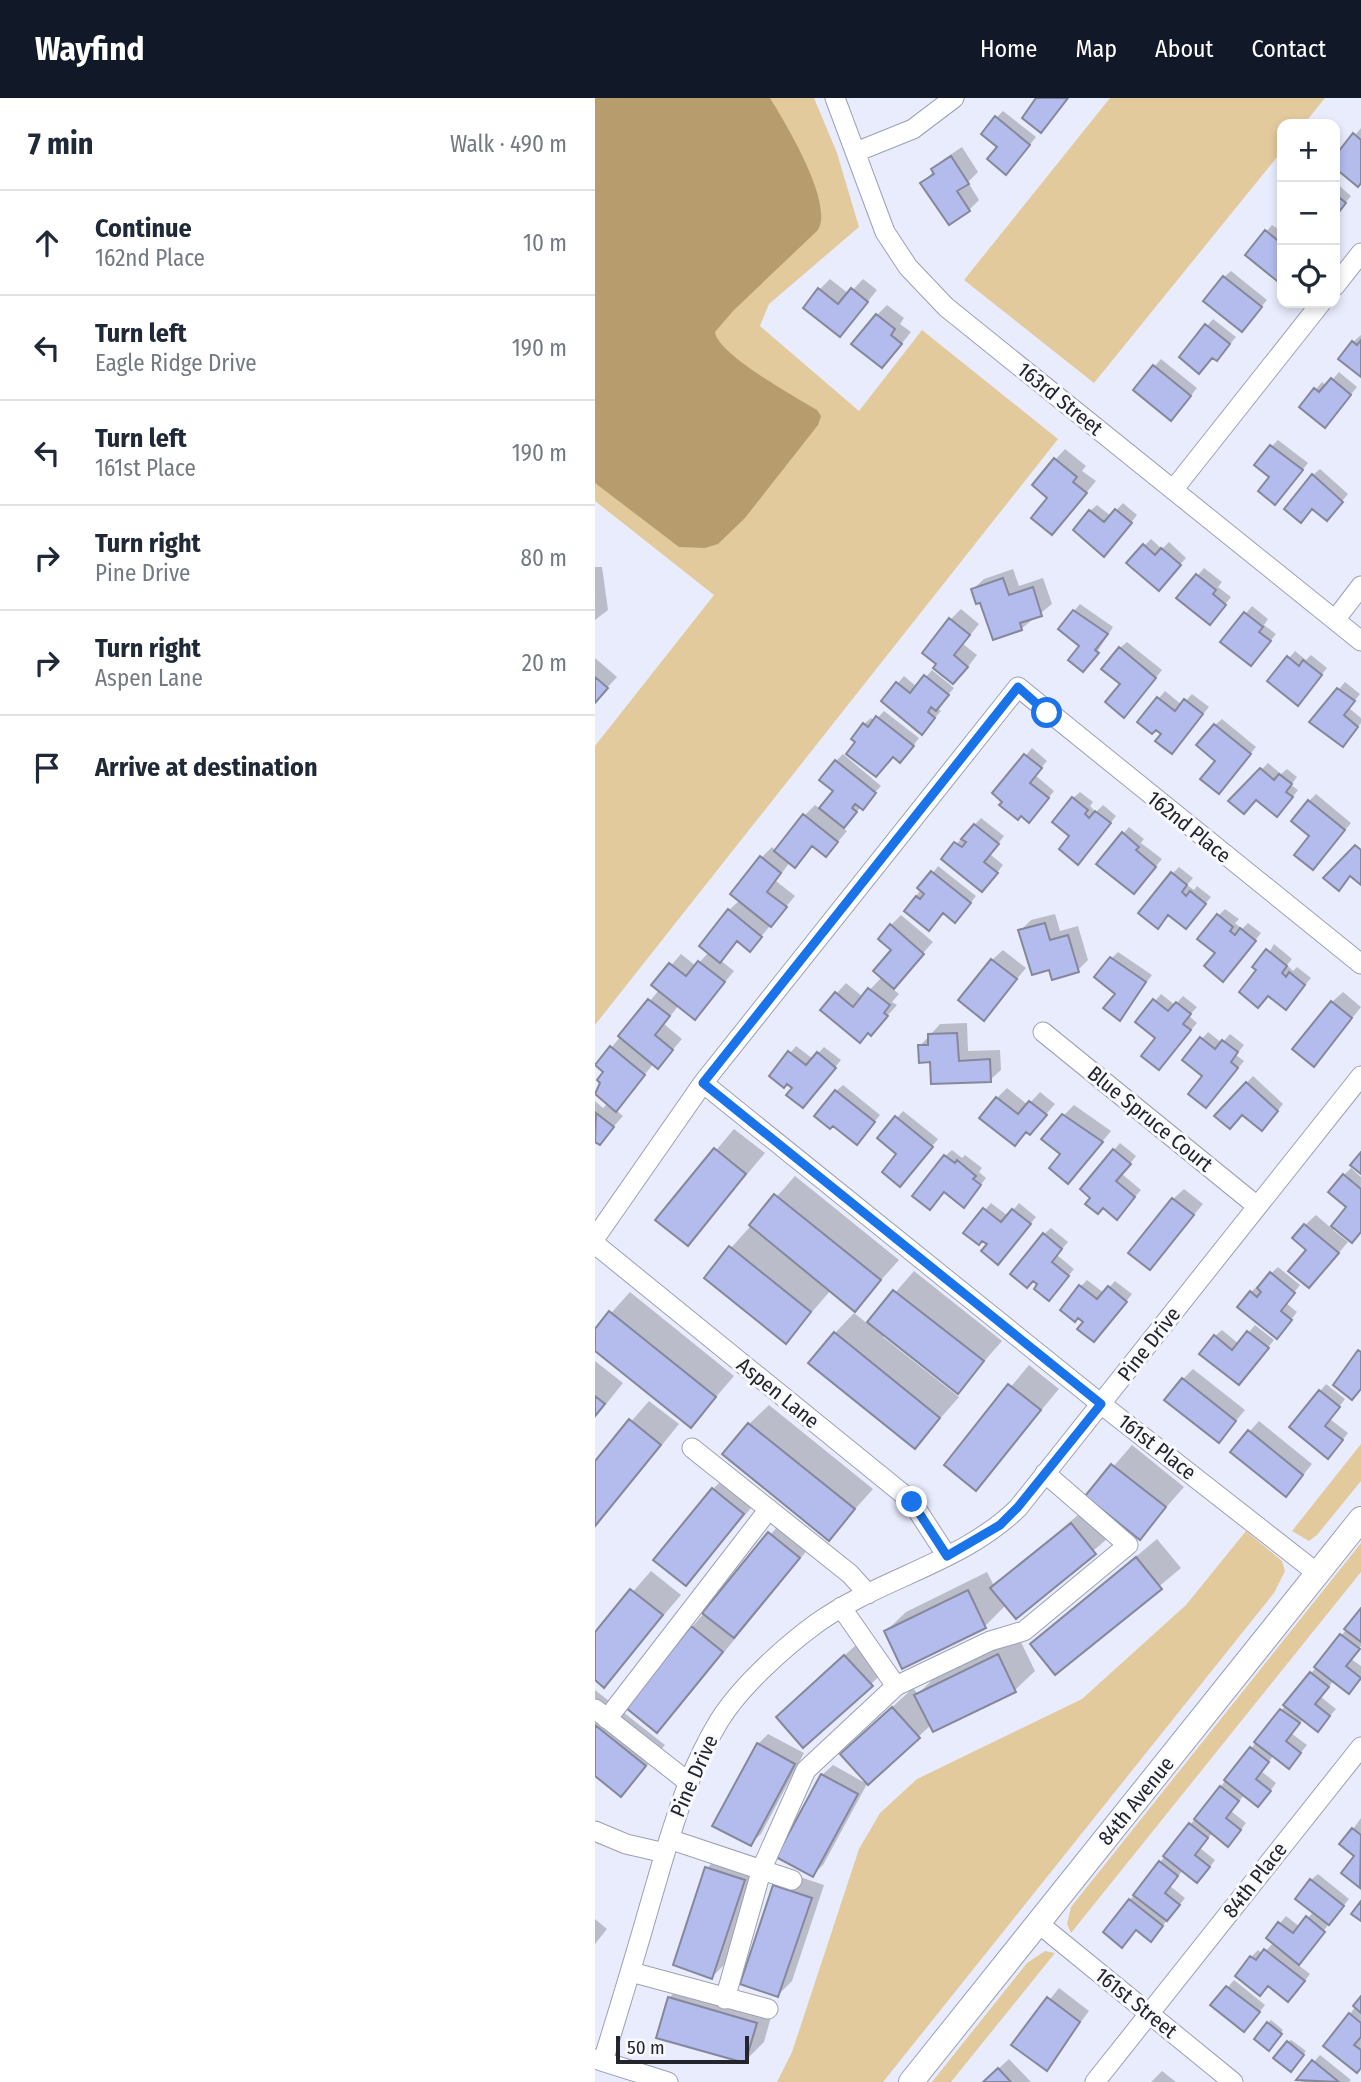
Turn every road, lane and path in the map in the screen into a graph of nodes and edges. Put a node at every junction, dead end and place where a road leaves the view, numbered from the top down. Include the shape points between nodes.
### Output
1 (835, 98) edge
2 (954, 98) edge
3 (856, 152) junction
4 (1361, 253) edge
5 (1340, 280) edge
6 (1317, 308) edge
7 (1173, 490) junction
8 (1361, 586) edge
9 (1335, 620) junction
10 (1361, 641) edge
11 (1361, 964) edge
12 (1043, 1032) dead end
13 (1361, 1076) edge
14 (703, 1083) junction
15 (1257, 1206) junction
16 (595, 1238) edge
17 (595, 1244) edge
18 (1101, 1404) junction
19 (692, 1448) dead end
20 (1045, 1474) junction
21 (769, 1509) junction
22 (1361, 1518) edge
23 (947, 1556) junction
24 (1317, 1573) junction
25 (868, 1594) junction
26 (841, 1608) junction
27 (896, 1686) junction
28 (601, 1714) edge
29 (1361, 1747) edge
30 (688, 1782) junction
31 (595, 1831) edge
32 (667, 1846) junction
33 (762, 1868) junction
34 (792, 1880) dead end
35 (1038, 1923) junction
36 (631, 1972) junction
37 (725, 1998) junction
38 (768, 2009) dead end
39 (1149, 2014) junction
40 (599, 2060) edge
41 (668, 2082) edge
42 (911, 2082) edge
43 (1094, 2082) edge
44 (1233, 2082) edge

1 - 3 street, 163rd Street
2 - 3 street via 913,129
3 - 7 street, 163rd Street via 885,232 919,282
4 - 5 street
6 - 7 street
7 - 9 street, 163rd Street
8 - 9 street
9 - 10 street, 163rd Street
11 - 14 street, 162nd Place via 1018,687
12 - 15 street, Blue Spruce Court
13 - 15 street, Pine Drive
14 - 16 street
14 - 18 street, 161st Place
15 - 18 street, Pine Drive
17 - 23 street, Aspen Lane via 903,1494
18 - 20 street, Pine Drive
18 - 24 street, 161st Place
19 - 21 street
20 - 23 street, Pine Drive via 1000,1525
20 - 27 street via 1128,1545 1024,1631
21 - 25 street
21 - 28 street
22 - 24 street, 84th Avenue
23 - 25 street, Pine Drive
24 - 35 street, 84th Avenue
25 - 26 street, Pine Drive
26 - 27 street
26 - 30 street, Pine Drive via 772,1662 720,1719
27 - 33 street via 806,1770
28 - 30 street
29 - 39 street, 84th Place
30 - 32 street, Pine Drive
31 - 32 street via 626,1844
32 - 33 street
32 - 36 street, Pine Drive
33 - 34 street
33 - 37 street
35 - 39 street, 161st Street
35 - 42 street, 84th Avenue
36 - 37 street
36 - 40 street, Pine Drive
37 - 38 street
39 - 43 street, 84th Place
39 - 44 street, 161st Street
40 - 41 street

